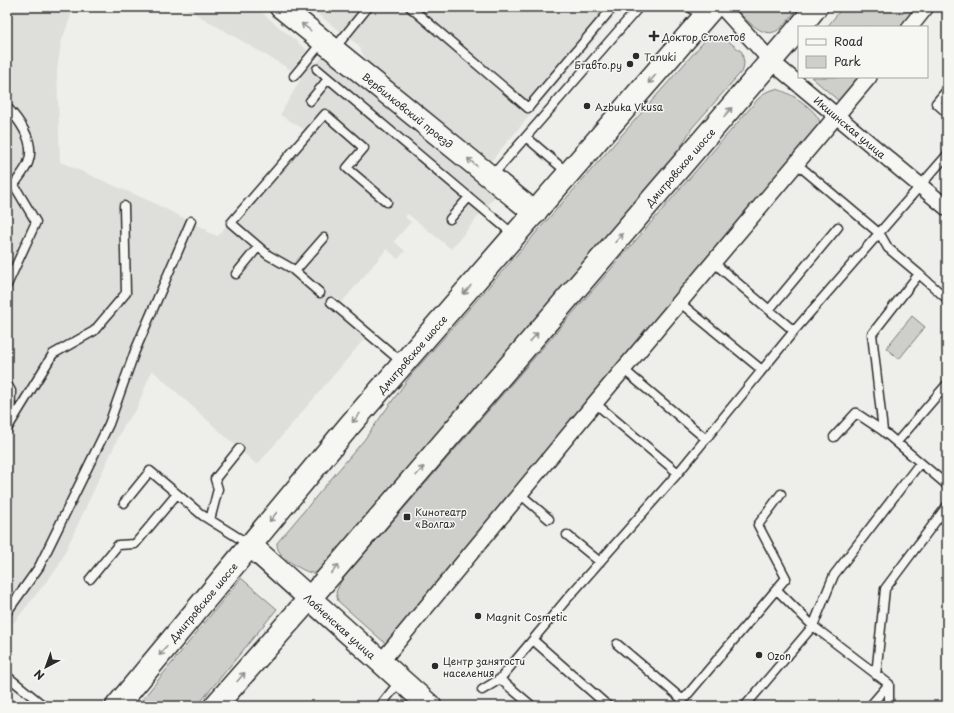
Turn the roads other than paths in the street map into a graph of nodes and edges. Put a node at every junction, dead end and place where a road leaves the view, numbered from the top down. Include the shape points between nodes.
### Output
1 (281, 7) edge
2 (368, 7) edge
3 (410, 7) edge
4 (613, 7) edge
5 (639, 7) edge
6 (722, 7) edge
7 (816, 7) edge
8 (926, 7) edge
9 (702, 11) edge
10 (801, 26) edge
11 (911, 26) edge
12 (798, 29) edge
13 (329, 45) junction
14 (772, 62) junction
15 (317, 69) dead end
16 (294, 76) dead end
17 (868, 78) edge
18 (328, 79) junction
19 (947, 90) edge
20 (310, 101) dead end
21 (7, 107) edge
22 (947, 113) edge
23 (837, 116) junction
24 (526, 137) junction
25 (947, 155) edge
26 (797, 164) junction
27 (569, 174) junction
28 (491, 177) junction
29 (920, 185) junction
30 (469, 197) junction
31 (386, 202) dead end
32 (124, 206) dead end
33 (947, 208) edge
34 (535, 213) junction
35 (450, 219) dead end
36 (191, 221) dead end
37 (838, 227) dead end
38 (880, 234) junction
39 (515, 236) junction
40 (324, 238) dead end
41 (258, 247) junction
42 (713, 262) junction
43 (295, 271) junction
44 (236, 274) dead end
45 (919, 274) junction
46 (7, 286) edge
47 (320, 293) dead end
48 (947, 299) edge
49 (331, 302) dead end
50 (679, 302) junction
51 (769, 310) junction
52 (794, 331) junction
53 (404, 363) junction
54 (623, 369) junction
55 (762, 370) junction
56 (7, 384) edge
57 (947, 384) edge
58 (595, 403) junction
59 (9, 427) edge
60 (883, 431) junction
61 (834, 436) dead end
62 (706, 440) junction
63 (897, 442) junction
64 (239, 449) dead end
65 (920, 463) junction
66 (678, 473) junction
67 (947, 485) edge
68 (177, 494) junction
69 (520, 494) junction
70 (781, 494) dead end
71 (124, 503) dead end
72 (947, 506) edge
73 (549, 519) dead end
74 (210, 520) junction
75 (567, 535) dead end
76 (250, 545) junction
77 (600, 562) junction
78 (90, 579) dead end
79 (776, 590) junction
80 (310, 599) junction
81 (7, 612) edge
82 (813, 626) junction
83 (533, 640) junction
84 (617, 644) dead end
85 (380, 663) junction
86 (876, 675) junction
87 (7, 676) edge
88 (500, 679) junction
89 (401, 681) junction
90 (889, 684) junction
91 (482, 690) dead end
92 (680, 703) edge
93 (44, 706) edge
94 (117, 706) edge
95 (215, 706) edge
96 (380, 706) edge
97 (430, 706) edge
98 (532, 706) edge
99 (608, 706) edge
100 (745, 706) edge
101 (870, 706) edge
102 (889, 706) edge

13 -> 1 main road, Вербилковский проезд
2 - 13 lane
3 - 4 lane via 528,108
5 - 24 lane
6 - 14 street, Икшинская улица
7 - 10 main road, Дмитровское шоссе
8 - 11 street
9 -> 27 main road, Дмитровское шоссе
12 - 14 main road, Дмитровское шоссе
13 - 16 lane
28 -> 13 main road, Вербилковский проезд
14 - 23 street, Икшинская улица
80 -> 14 main road, Дмитровское шоссе
15 - 18 lane
17 - 23 street
18 - 20 lane
18 - 30 lane
19 - 22 lane via 936,103
21 - 46 lane via 18,118 30,145 28,163 14,185 36,222
23 - 26 street
23 - 29 street, Икшинская улица
24 - 27 lane
24 - 28 lane
25 - 29 lane
26 - 38 lane
26 - 42 street
27 - 34 main road, Дмитровское шоссе
28 - 34 main road, Вербилковский проезд
29 - 33 street, Икшинская улица
29 - 38 lane
30 - 35 lane
30 - 39 lane
31 - 41 lane via 347,168 364,148 325,114 231,223
32 - 59 lane via 126,293 94,331 53,354
34 - 39 main road, Дмитровское шоссе
36 - 81 lane via 135,351 109,424 40,567
37 - 51 lane
38 - 45 lane via 888,248
38 - 52 lane
39 -> 53 main road, Дмитровское шоссе
40 - 43 lane
41 - 43 lane via 268,256
41 - 44 lane
42 - 50 street
42 - 51 lane
43 - 47 lane
45 - 48 lane
45 - 60 lane via 872,334
49 - 53 lane
50 - 54 street
50 - 55 lane
51 - 52 lane
52 - 55 lane
53 -> 76 main road, Дмитровское шоссе
54 - 58 street
54 - 62 lane
55 - 62 lane
56 - 59 lane via 11,391
57 - 63 lane
58 - 66 lane
58 - 69 street
60 - 61 lane via 856,413
60 - 63 lane
62 - 66 lane
63 - 65 lane
64 - 74 lane via 215,479 218,489
65 - 67 lane
65 - 82 lane via 834,575
66 - 77 lane
68 - 71 lane via 150,472
68 - 74 lane
68 - 78 lane via 134,544 118,546
69 - 73 lane
69 - 85 street
70 - 79 lane via 758,525 786,578
72 - 86 lane via 885,589
74 - 76 lane
75 - 77 lane
76 - 80 main road, Лобненская улица
76 -> 94 main road, Дмитровское шоссе
77 - 83 lane
79 - 82 lane
79 - 92 lane
80 - 85 main road, Лобненская улица
95 -> 80 main road, Дмитровское шоссе
82 - 86 lane
82 - 100 lane
83 - 88 lane
83 - 99 lane
84 - 92 lane
85 - 89 main road, Лобненская улица
86 - 90 lane
87 - 93 lane
88 - 91 lane
88 - 98 lane
89 - 96 lane
89 - 97 main road, Лобненская улица
90 - 101 lane
90 - 102 lane

